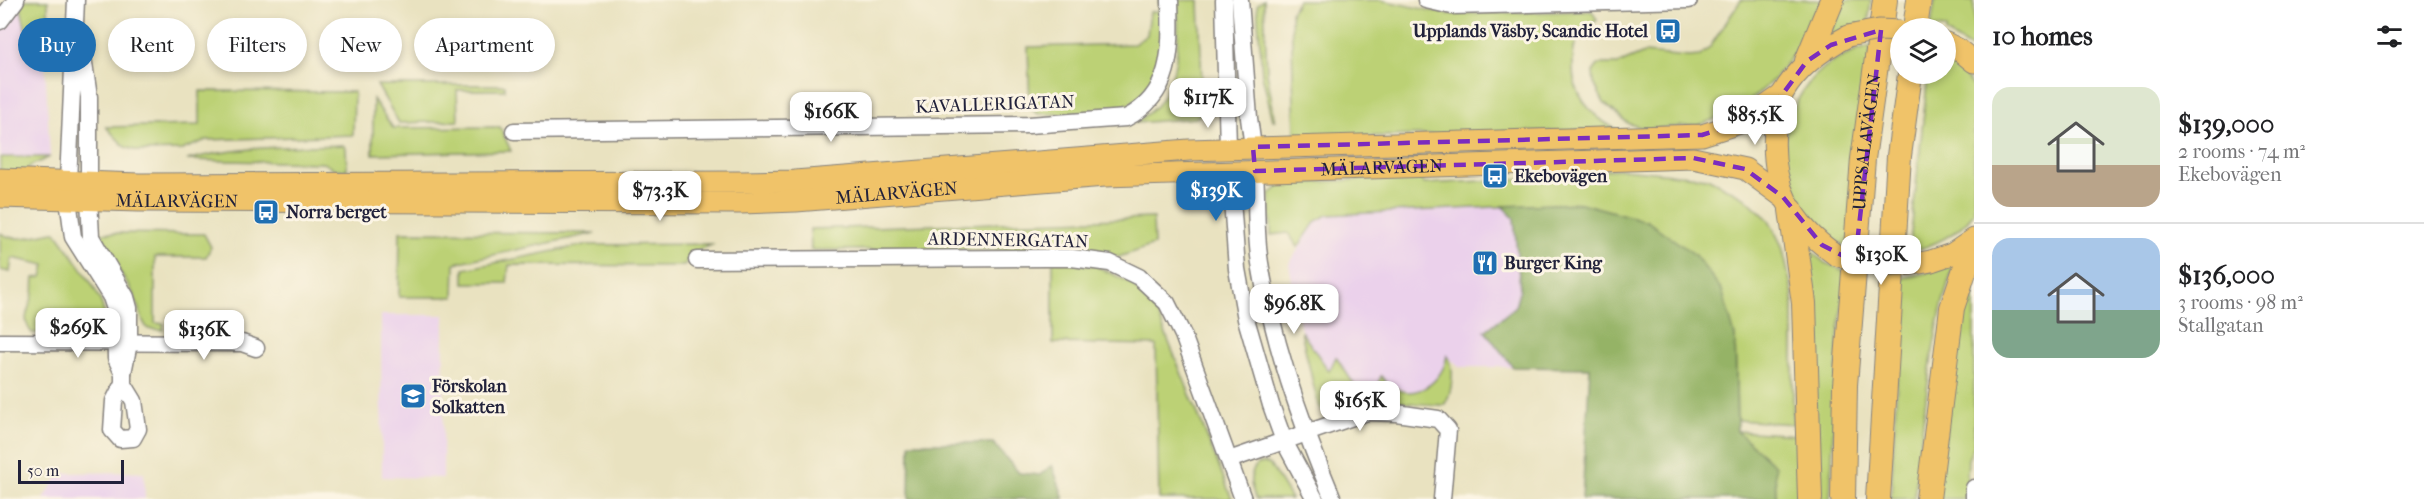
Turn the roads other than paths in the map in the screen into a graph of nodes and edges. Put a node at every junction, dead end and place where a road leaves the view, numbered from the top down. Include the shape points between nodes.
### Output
1 (16, 0) edge
2 (1170, 0) edge
3 (1224, 0) edge
4 (1240, 0) edge
5 (1425, 0) edge
6 (1689, 0) edge
7 (1832, 0) edge
8 (1885, 0) edge
9 (1918, 0) edge
10 (76, 5) edge
11 (1916, 18) edge
12 (0, 21) edge
13 (1890, 31) edge
14 (1807, 62) junction
15 (1909, 84) edge
16 (1782, 95) junction
17 (514, 131) dead end
18 (1253, 147) junction
19 (1228, 148) junction
20 (1255, 171) junction
21 (1230, 172) junction
22 (0, 179) edge
23 (68, 190) junction
24 (89, 191) junction
25 (0, 197) edge
26 (1787, 203) junction
27 (1974, 240) edge
28 (697, 260) dead end
29 (0, 342) edge
30 (122, 343) junction
31 (256, 348) dead end
32 (123, 378) dead end
33 (1306, 433) junction
34 (1284, 441) junction
35 (1229, 460) junction
36 (1974, 488) edge
37 (1243, 499) edge
38 (1315, 499) edge
39 (1333, 499) edge
40 (1442, 499) edge
41 (1809, 499) edge
42 (1844, 499) edge
43 (1878, 499) edge
44 (1928, 499) edge
45 (1974, 499) edge

1 - 12 street
2 - 17 street, KAVALLERIGATAN via 1171,49 1161,83 1139,111 1126,118 1029,125
3 - 19 street
4 - 18 street
5 - 6 street via 1452,6
7 - 14 highway
8 - 42 highway, UPPSALAVÄGEN via 1863,159 1845,385
9 - 11 highway
10 - 23 street
10 - 24 street via 89,97
13 - 14 main road, bridge via 1848,36
14 - 16 main road
15 - 43 highway, UPPSALAVÄGEN via 1899,156
16 - 18 main road, MÄLARVÄGEN via 1743,122 1702,135
16 - 26 main road via 1774,143 1776,170
18 - 19 main road, MÄLARVÄGEN
18 - 20 main road
19 - 21 main road
19 - 24 main road, MÄLARVÄGEN via 795,180 162,184
20 - 21 main road, MÄLARVÄGEN
20 - 26 main road, MÄLARVÄGEN via 1693,158 1745,169
20 - 33 street via 1259,261
21 - 24 main road, MÄLARVÄGEN via 1105,176 741,203 163,201
21 - 34 street via 1237,270 1246,319
22 - 23 main road, MÄLARVÄGEN
23 - 24 main road, MÄLARVÄGEN
23 - 25 main road, MÄLARVÄGEN
23 - 30 street via 73,237 111,297
24 - 30 street via 91,237 129,308
26 - 27 main road, bridge via 1809,235 1836,255 1857,263 1905,266 1931,261
26 - 41 highway via 1804,303
27 - 44 highway via 1952,308
28 - 35 street, ARDENNERGATAN via 1055,258 1110,263 1138,277 1167,303 1183,335
29 - 30 street
30 - 31 street via 242,344
30 - 32 street via 116,358
33 - 34 street
33 - 39 street
33 - 40 street via 1367,412 1438,419 1448,430
34 - 35 street
34 - 38 street
35 - 37 street, ARDENNERGATAN
36 - 45 street

